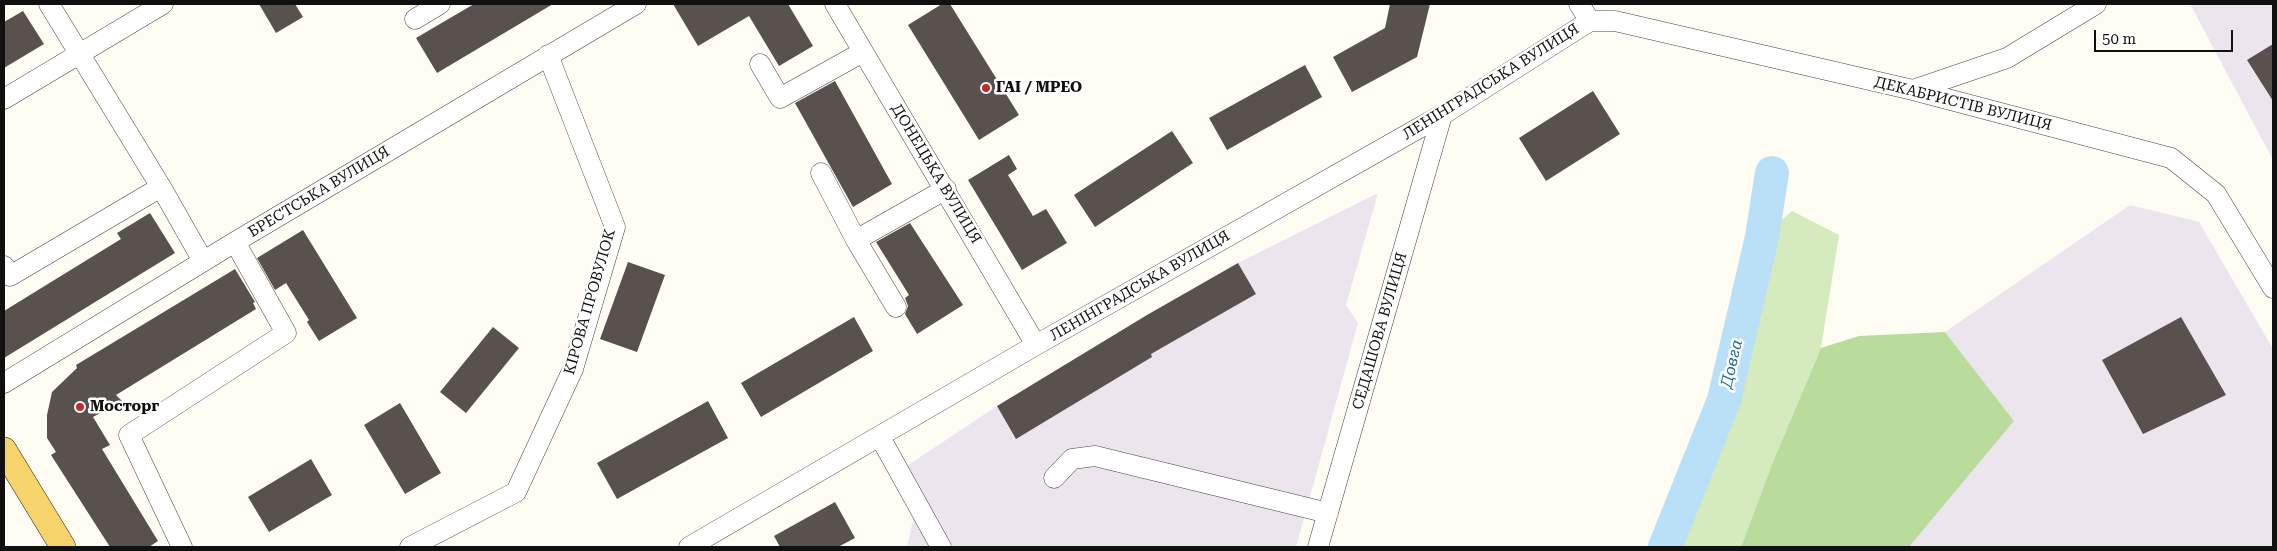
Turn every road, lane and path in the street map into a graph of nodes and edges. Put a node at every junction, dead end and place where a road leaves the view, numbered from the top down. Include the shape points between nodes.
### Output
1 (49, 4) edge
2 (163, 4) edge
3 (440, 4) edge
4 (634, 4) edge
5 (835, 4) edge
6 (1579, 4) edge
7 (2096, 4) edge
8 (415, 19) dead end
9 (1590, 21) junction
10 (863, 52) junction
11 (80, 54) junction
12 (548, 54) junction
13 (760, 64) dead end
14 (1913, 90) junction
15 (4, 99) edge
16 (1442, 115) junction
17 (821, 173) dead end
18 (161, 187) junction
19 (946, 189) junction
20 (856, 240) junction
21 (235, 242) junction
22 (203, 261) junction
23 (4, 266) edge
24 (2273, 288) edge
25 (896, 307) dead end
26 (1036, 345) junction
27 (4, 383) edge
28 (880, 437) junction
29 (4, 450) edge
30 (1054, 478) dead end
31 (1328, 513) junction
32 (62, 547) edge
33 (182, 547) edge
34 (410, 547) edge
35 (689, 547) edge
36 (941, 547) edge
37 (1318, 547) edge

1 - 11 street
2 - 11 street
3 - 8 street
4 - 12 street, БРЕСТСЬКА ВУЛИЦЯ
5 - 10 street, ДОНЕЦЬКА ВУЛИЦЯ
6 - 9 street
7 - 14 street via 2007,58
9 - 14 street, ДЕКАБРИСТІВ ВУЛИЦЯ via 1615,21
9 - 16 street, ЛЕНІНГРАДСЬКА ВУЛИЦЯ
10 - 13 street via 780,98
10 - 19 street, ДОНЕЦЬКА ВУЛИЦЯ
11 - 15 street
11 - 18 street
12 - 21 street, БРЕСТСЬКА ВУЛИЦЯ
12 - 34 street, КІРОВА ПРОВУЛОК via 614,227 573,369 516,492
14 - 24 street, ДЕКАБРИСТІВ ВУЛИЦЯ via 2170,158 2216,194
16 - 26 street, ЛЕНІНГРАДСЬКА ВУЛИЦЯ
16 - 31 street, СЕДАШОВА ВУЛИЦЯ
17 - 20 street
18 - 22 street
18 - 23 street via 10,276
19 - 20 street
19 - 26 street, ДОНЕЦЬКА ВУЛИЦЯ
20 - 25 street
21 - 22 street, БРЕСТСЬКА ВУЛИЦЯ
21 - 33 street via 286,333 129,435
22 - 27 street, БРЕСТСЬКА ВУЛИЦЯ
26 - 28 street, ЛЕНІНГРАДСЬКА ВУЛИЦЯ
28 - 35 street, ЛЕНІНГРАДСЬКА ВУЛИЦЯ
28 - 36 street
29 - 32 main road
30 - 31 street via 1072,458 1095,456
31 - 37 street, СЕДАШОВА ВУЛИЦЯ

